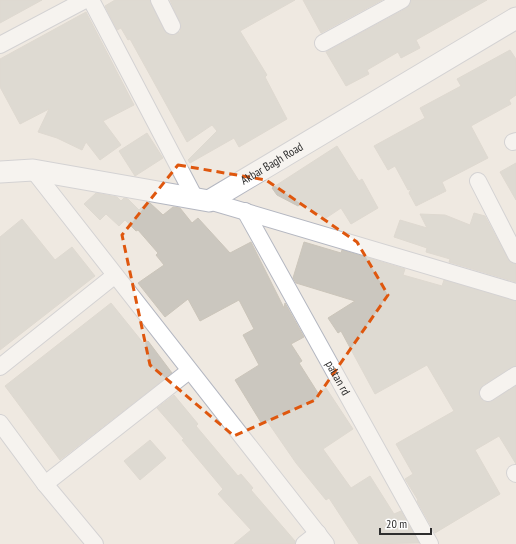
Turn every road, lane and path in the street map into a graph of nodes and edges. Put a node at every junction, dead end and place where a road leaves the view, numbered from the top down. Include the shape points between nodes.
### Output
1 (85, 0) edge
2 (91, 0) edge
3 (159, 0) edge
4 (402, 0) edge
5 (58, 6) edge
6 (516, 18) edge
7 (172, 26) dead end
8 (323, 43) dead end
9 (0, 45) edge
10 (33, 170) junction
11 (0, 172) edge
12 (478, 181) dead end
13 (202, 199) junction
14 (245, 211) junction
15 (516, 255) edge
16 (114, 276) junction
17 (516, 292) edge
18 (0, 367) edge
19 (189, 371) junction
20 (516, 375) edge
21 (488, 393) dead end
22 (0, 423) edge
23 (45, 484) junction
24 (322, 538) edge
25 (95, 544) edge
26 (304, 544) edge
27 (430, 544) edge

1 - 5 street
2 - 13 street
3 - 7 street
4 - 8 street
5 - 9 street
6 - 13 street, Akbar Bagh Road
10 - 11 street
10 - 13 street
10 - 16 street
12 - 15 street
13 - 14 street
14 - 17 street
14 - 27 street, paltan rd
16 - 18 street
16 - 19 street
19 - 23 street
19 - 24 street
20 - 21 street
22 - 23 street
23 - 25 street
24 - 26 street

